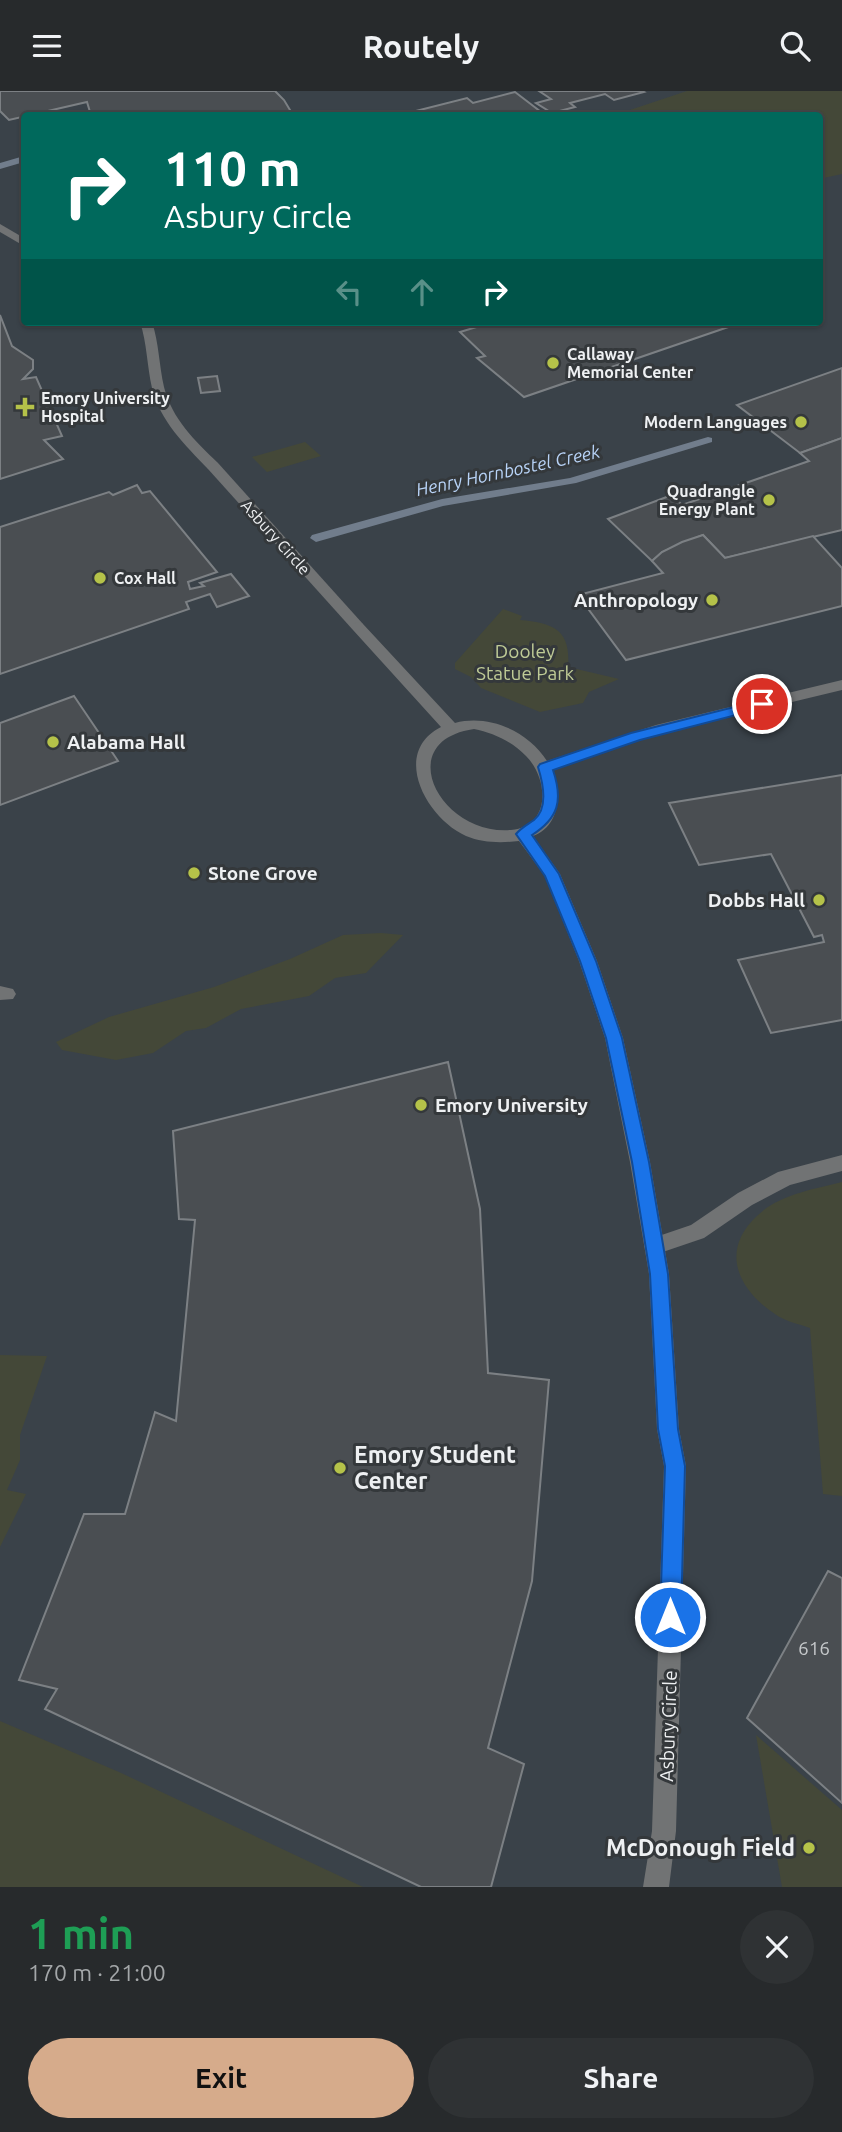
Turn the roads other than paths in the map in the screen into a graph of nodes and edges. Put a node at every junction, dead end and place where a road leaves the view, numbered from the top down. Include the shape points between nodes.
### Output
1 (0, 227) edge
2 (21, 241) edge
3 (148, 326) edge
4 (842, 685) edge
5 (451, 728) junction
6 (545, 767) junction
7 (523, 834) junction
8 (842, 1163) edge
9 (654, 1246) junction
10 (656, 1887) edge

1 - 2 street
3 - 5 street, Asbury Circle via 161,397 170,417
4 - 6 street via 656,730
5 - 6 street via 474,724 496,729 519,740
5 - 7 street via 432,741 425,754 422,770 435,801 448,817 471,832 495,837
6 - 7 street via 550,809 542,822
7 - 9 street, Asbury Circle via 552,874 614,1038
8 - 9 street via 785,1178 696,1232
9 - 10 street, Asbury Circle via 675,1466 664,1831

